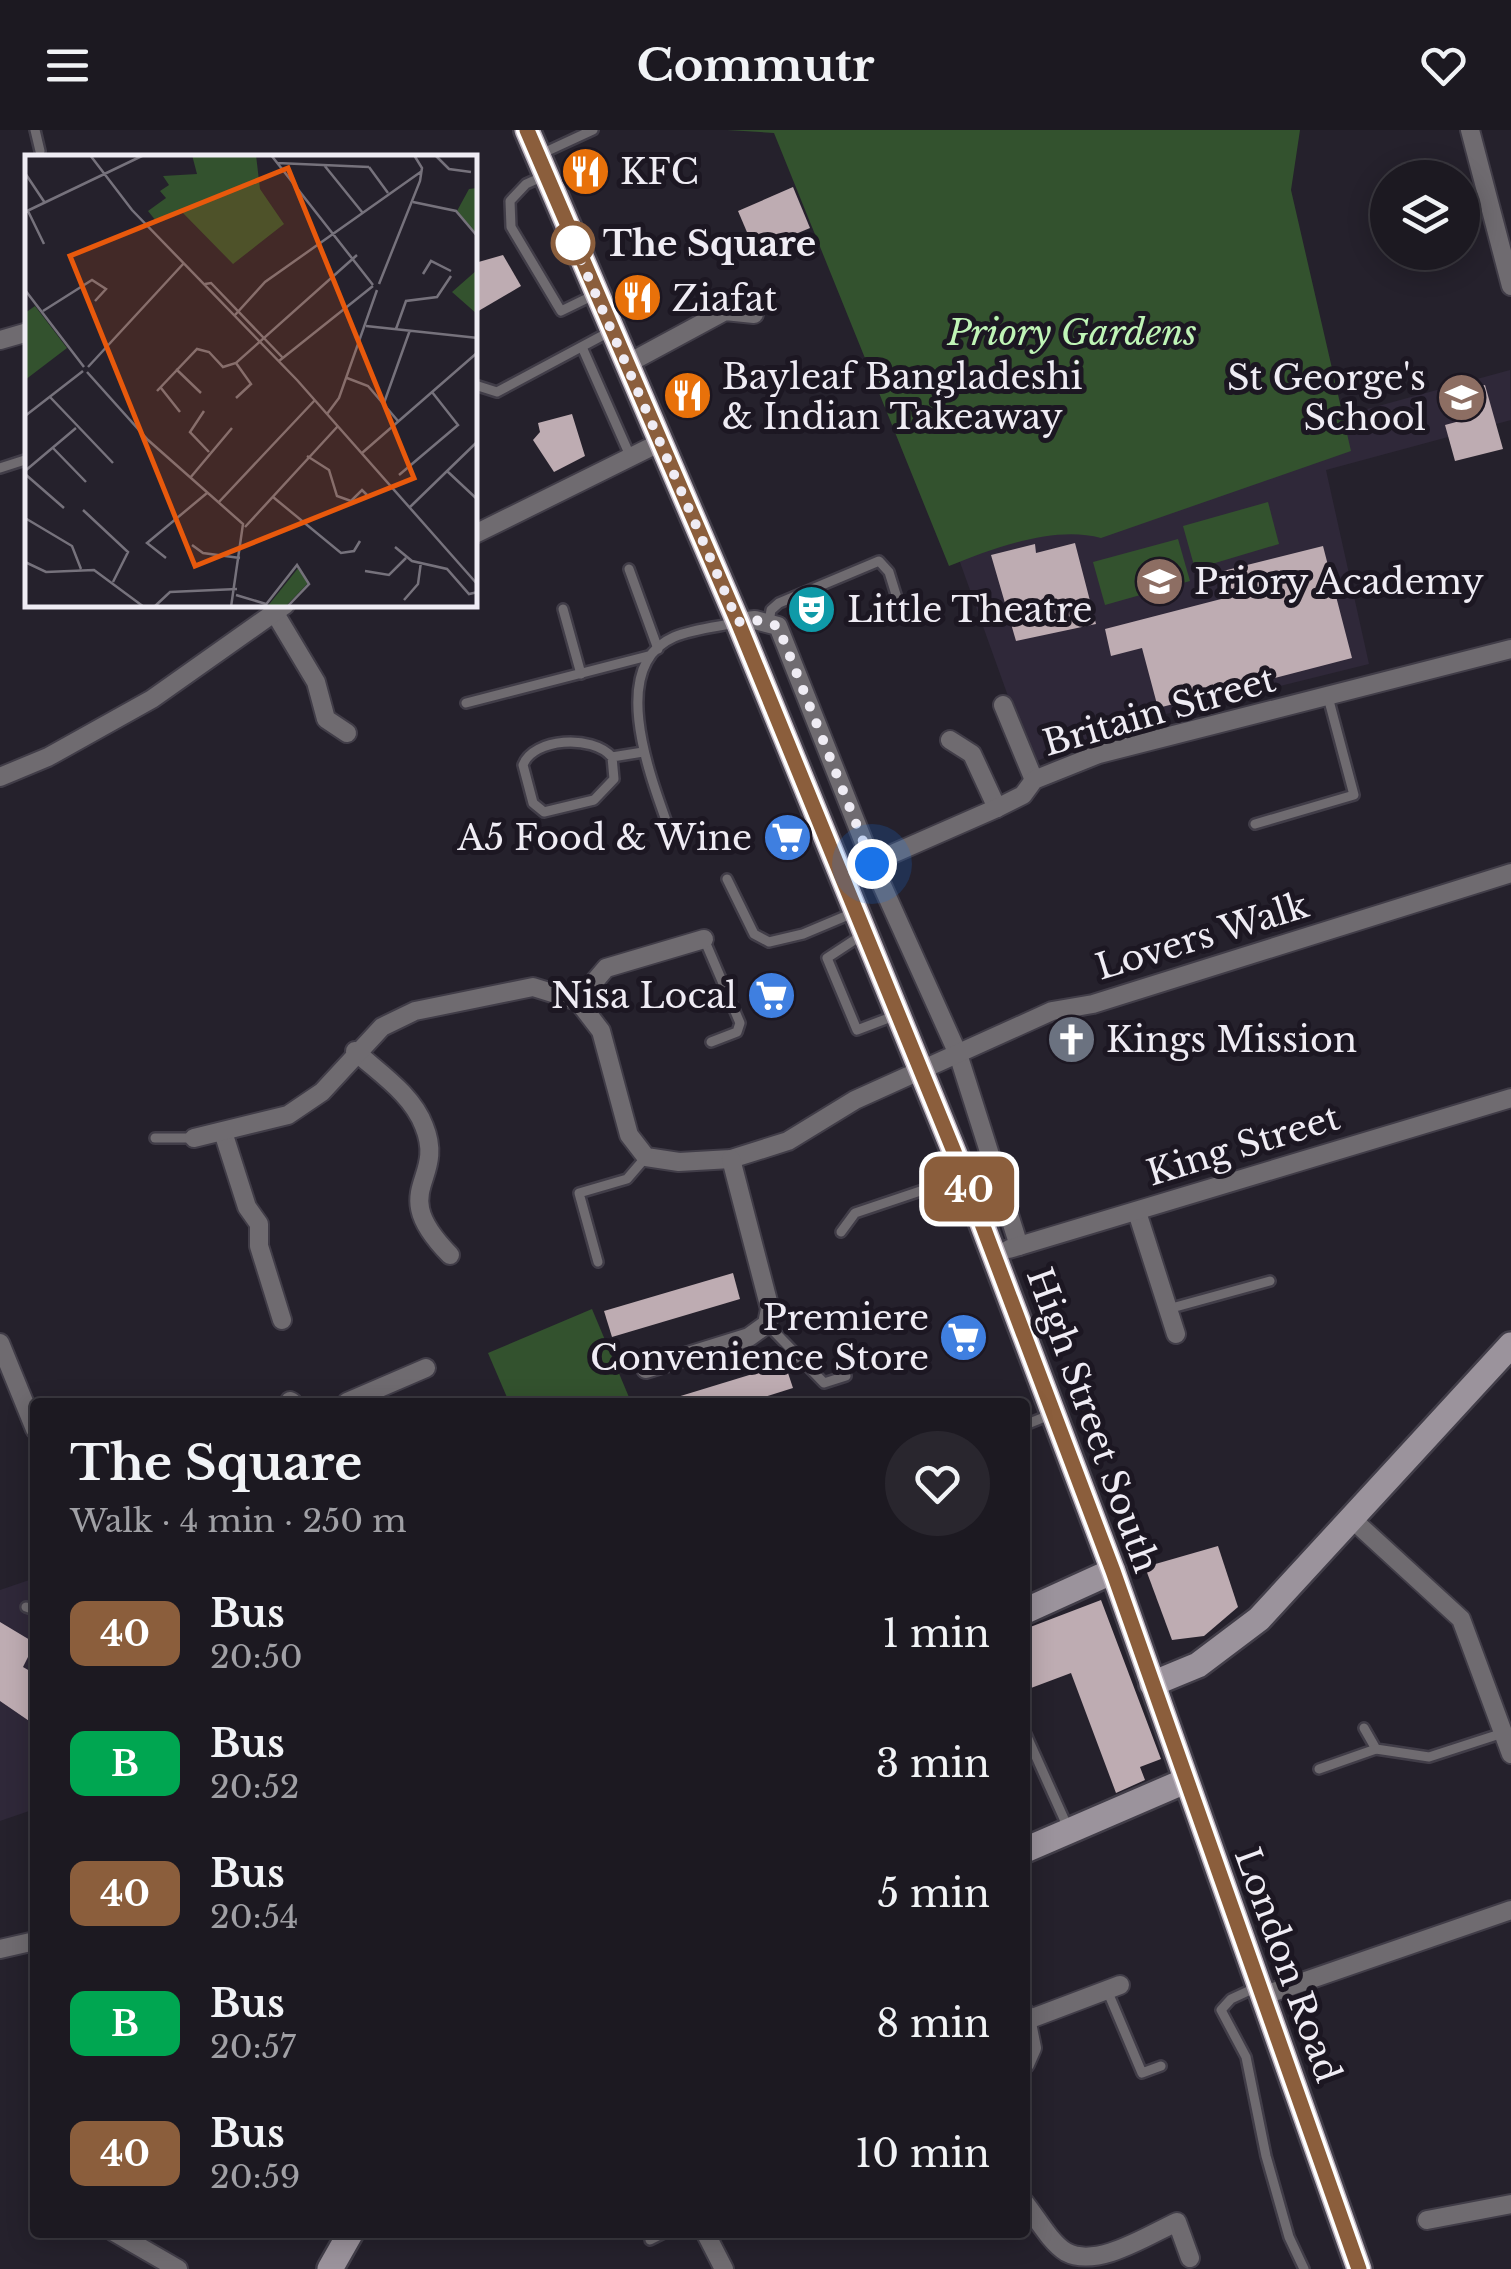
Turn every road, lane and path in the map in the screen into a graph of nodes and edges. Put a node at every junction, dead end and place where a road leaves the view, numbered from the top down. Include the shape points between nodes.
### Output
1 (34, 130) edge
2 (527, 130) edge
3 (594, 130) edge
4 (1470, 130) edge
5 (40, 150) dead end
6 (540, 166) junction
7 (1511, 286) edge
8 (595, 295) junction
9 (754, 314) dead end
10 (611, 331) junction
11 (25, 333) edge
12 (0, 340) edge
13 (582, 347) junction
14 (626, 365) junction
15 (478, 387) edge
16 (661, 442) junction
17 (630, 458) junction
18 (25, 460) edge
19 (0, 468) edge
20 (478, 533) edge
21 (630, 569) dead end
22 (279, 608) edge
23 (563, 609) dead end
24 (902, 614) dead end
25 (738, 622) junction
26 (769, 622) junction
27 (658, 649) junction
28 (1511, 649) edge
29 (648, 656) junction
30 (581, 674) junction
31 (1328, 698) junction
32 (466, 703) dead end
33 (1004, 705) dead end
34 (347, 733) dead end
35 (950, 740) dead end
36 (642, 752) junction
37 (612, 757) junction
38 (0, 777) edge
39 (1034, 780) junction
40 (997, 808) junction
41 (1255, 824) dead end
42 (672, 837) dead end
43 (872, 864) junction
44 (1511, 873) edge
45 (842, 876) junction
46 (727, 879) dead end
47 (860, 923) junction
48 (704, 939) joint
49 (578, 1002) junction
50 (896, 1015) junction
51 (711, 1042) dead end
52 (354, 1051) junction
53 (958, 1054) junction
54 (920, 1074) junction
55 (1511, 1098) edge
56 (223, 1132) junction
57 (155, 1138) dead end
58 (194, 1138) joint
59 (646, 1156) junction
60 (731, 1158) junction
61 (964, 1176) junction
62 (1137, 1212) junction
63 (841, 1232) dead end
64 (1006, 1250) junction
65 (450, 1255) dead end
66 (598, 1262) dead end
67 (1270, 1281) dead end
68 (1168, 1309) junction
69 (282, 1320) dead end
70 (767, 1324) junction
71 (1176, 1334) dead end
72 (0, 1342) edge
73 (1511, 1346) edge
74 (426, 1368) dead end
75 (646, 1369) dead end
76 (846, 1376) dead end
77 (356, 1398) edge
78 (1055, 1412) junction
79 (30, 1417) edge
80 (1030, 1423) edge
81 (1352, 1519) junction
82 (1113, 1571) junction
83 (1030, 1609) edge
84 (1152, 1684) junction
85 (1364, 1728) dead end
86 (1503, 1733) junction
87 (1030, 1743) edge
88 (1376, 1749) junction
89 (1511, 1754) edge
90 (1318, 1769) dead end
91 (1185, 1780) junction
92 (1070, 1832) junction
93 (1030, 1848) edge
94 (1511, 1910) edge
95 (30, 1942) edge
96 (0, 1948) edge
97 (1113, 1988) joint
98 (1260, 1991) junction
99 (1030, 2015) edge
100 (1161, 2066) dead end
101 (1511, 2204) edge
102 (1030, 2210) edge
103 (1426, 2220) dead end
104 (124, 2238) edge
105 (348, 2238) edge
106 (654, 2238) edge
107 (708, 2238) edge
108 (650, 2240) dead end
109 (1190, 2258) dead end
110 (178, 2269) edge
111 (330, 2269) edge
112 (724, 2269) edge
113 (1304, 2269) edge
114 (1359, 2269) edge

1 - 5 lane
2 - 6 main road, High Street South
3 - 6 lane
4 - 7 street
6 - 8 main road, High Street South
6 - 8 lane via 510,201 511,227 561,310
8 - 10 main road, High Street South
9 - 14 street via 725,311
10 - 13 lane
10 - 14 main road, High Street South
11 - 12 street
13 - 15 lane via 497,392
13 - 17 lane
14 - 16 main road, High Street South
16 - 17 street
16 - 25 main road, High Street South
17 - 20 street
18 - 19 lane
21 - 27 lane
22 - 34 street via 316,682 326,719
22 - 38 street via 152,699
23 - 30 lane
24 - 26 lane via 879,561 779,603
25 - 26 street
25 - 27 lane via 673,637
25 - 45 main road, High Street South
26 - 43 street via 778,626
27 - 29 lane
28 - 31 street, Britain Street
29 - 30 lane
29 - 36 lane via 638,708
30 - 32 lane
31 - 39 street, Britain Street via 1098,754
31 - 41 lane via 1354,795
33 - 39 street
35 - 40 street via 972,754
36 - 37 lane
36 - 42 lane
37 - 37 lane via 593,742 576,740 534,751 523,765 533,803 544,812 594,800 614,779
39 - 40 street, Britain Street
40 - 43 street, Britain Street
43 - 45 street, Britain Street
43 - 53 street
44 - 53 street, Lovers Walk via 1093,1004 1052,1011
45 - 47 main road, High Street South
46 - 47 lane via 754,934 770,942
47 - 50 main road, High Street South
47 - 50 lane via 827,958 857,1030
48 - 49 street via 606,968
48 - 51 lane via 740,1023 737,1032
49 - 52 street via 533,987 415,1011
49 - 59 street via 601,1031 629,1135
50 - 54 main road, High Street South
52 - 56 street via 322,1092 288,1115
52 - 65 street via 412,1102 426,1129 417,1202 424,1229
53 - 54 street, Lovers Walk
53 - 64 street
54 - 60 street, Lovers Walk via 855,1100 788,1141
54 - 61 main road, High Street South
55 - 62 street, King Street
56 - 58 street
56 - 69 street via 246,1207 259,1224 259,1246
57 - 58 lane
59 - 60 street, Lovers Walk via 679,1162
59 - 66 lane via 627,1179 579,1193
60 - 70 street via 770,1309
61 - 63 lane via 855,1213
61 - 64 main road, High Street South
62 - 64 street, King Street
62 - 68 street
64 - 78 main road, High Street South
67 - 68 lane
68 - 71 street
70 - 75 street via 750,1337
70 - 76 lane via 824,1382
72 - 79 street
73 - 81 street
74 - 77 street
78 - 80 lane
78 - 82 main road, High Street South
81 - 84 street via 1260,1619 1198,1665
81 - 86 street via 1461,1619
82 - 83 street
82 - 84 main road, High Street South
84 - 91 main road, London Road
85 - 88 lane
86 - 88 lane via 1428,1757
86 - 89 street
87 - 92 lane
88 - 90 lane
91 - 92 street
91 - 98 main road, London Road
92 - 93 street
94 - 98 street
95 - 96 street
97 - 99 street
97 - 100 lane via 1142,2073
98 - 113 lane via 1231,1999 1222,2010 1246,2057 1266,2156
98 - 114 main road, London Road
101 - 103 street
102 - 109 street via 1063,2250 1082,2259 1177,2222
104 - 110 street
105 - 111 street
106 - 108 lane
107 - 112 street

